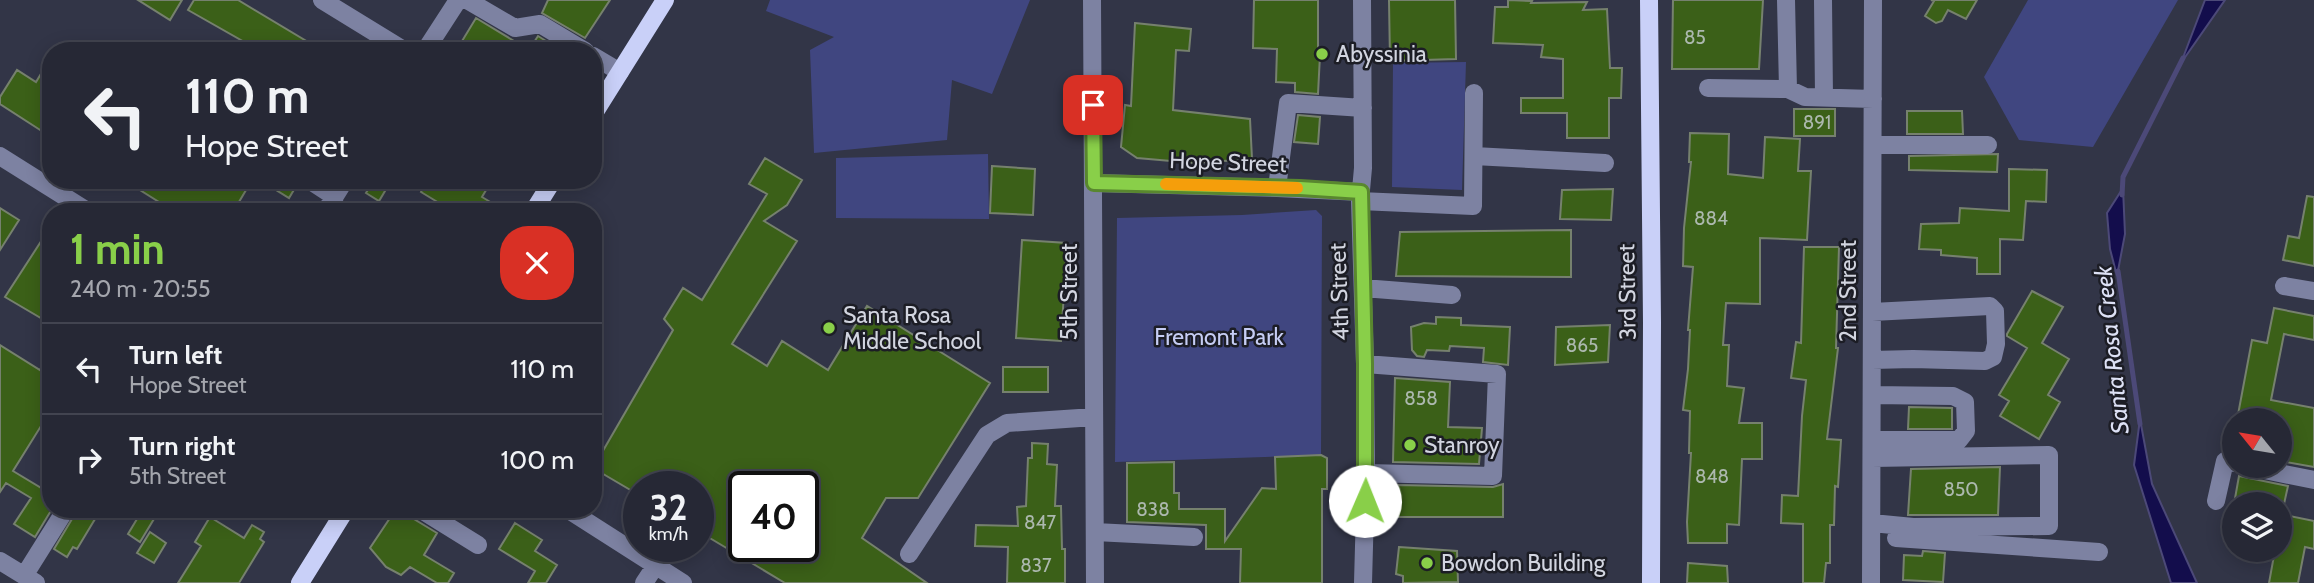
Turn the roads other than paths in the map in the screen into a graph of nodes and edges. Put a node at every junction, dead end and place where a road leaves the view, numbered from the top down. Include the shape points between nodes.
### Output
1 (322, 0) edge
2 (458, 0) edge
3 (467, 0) edge
4 (665, 0) edge
5 (1092, 0) edge
6 (1362, 0) edge
7 (1649, 0) edge
8 (1786, 0) edge
9 (1824, 0) edge
10 (1873, 0) edge
11 (390, 42) edge
12 (431, 42) edge
13 (570, 42) edge
14 (602, 61) edge
15 (620, 72) junction
16 (1708, 88) dead end
17 (1788, 89) junction
18 (1475, 93) dead end
19 (1824, 97) junction
20 (1873, 99) junction
21 (602, 101) edge
22 (1363, 108) junction
23 (1873, 145) junction
24 (1988, 145) dead end
25 (0, 156) edge
26 (1474, 156) junction
27 (1605, 163) dead end
28 (42, 182) edge
29 (1094, 183) junction
30 (1277, 188) junction
31 (52, 189) edge
32 (317, 189) edge
33 (1361, 197) junction
34 (75, 203) edge
35 (329, 203) edge
36 (2284, 286) dead end
37 (1363, 288) junction
38 (2314, 291) edge
39 (1452, 295) dead end
40 (1872, 312) junction
41 (1872, 360) junction
42 (1365, 364) junction
43 (1872, 395) junction
44 (1094, 417) junction
45 (1872, 440) junction
46 (1872, 458) junction
47 (1366, 473) junction
48 (2222, 474) edge
49 (2292, 476) edge
50 (2314, 480) edge
51 (2216, 500) dead end
52 (61, 518) edge
53 (340, 518) edge
54 (434, 518) edge
55 (581, 518) edge
56 (1872, 530) junction
57 (1095, 532) junction
58 (1194, 537) dead end
59 (478, 545) dead end
60 (2099, 552) dead end
61 (909, 554) dead end
62 (0, 561) edge
63 (656, 565) junction
64 (30, 579) edge
65 (300, 583) edge
66 (644, 583) edge
67 (684, 583) edge
68 (1095, 583) edge
69 (1363, 583) edge
70 (1651, 583) edge
71 (1871, 583) edge

1 - 11 street
2 - 12 street
3 - 13 street via 515,28 540,24
4 - 15 main road
5 - 29 street, 5th Street
6 - 22 street, 4th Street
7 - 70 main road, 3rd Street
8 - 17 street
9 - 19 street
10 - 20 street, 2nd Street
14 - 15 street
15 - 21 main road
16 - 17 street
17 - 19 street via 1805,97
18 - 26 street
19 - 20 street
20 - 23 street, 2nd Street
22 - 30 street via 1288,103
22 - 33 street, 4th Street
23 - 24 street
23 - 40 street, 2nd Street
25 - 28 street
26 - 27 street
26 - 33 street, Hope Street via 1473,206
29 - 30 street, Hope Street
29 - 44 street, 5th Street
30 - 33 street, Hope Street
31 - 34 street
32 - 35 street
33 - 37 street, 4th Street
36 - 38 street
37 - 39 street
37 - 42 street, 4th Street
40 - 41 street, 2nd Street
40 - 41 street via 1990,306 1996,311 1996,344 1993,357 1985,361
41 - 43 street, 2nd Street
42 - 47 street, 4th Street
42 - 47 street via 1497,374 1493,476
43 - 45 street, 2nd Street
43 - 45 street via 1953,396 1965,402 1966,431 1959,440
44 - 57 street, 5th Street
44 - 61 street via 1007,423 987,435
45 - 46 street, 2nd Street
46 - 56 street, 2nd Street
46 - 56 street via 2049,455 2049,526
47 - 69 street, 4th Street
48 - 51 street
49 - 50 street
52 - 64 street
53 - 65 main road
54 - 59 street
55 - 63 street
56 - 60 street
56 - 71 street, 2nd Street
57 - 58 street
57 - 68 street, 5th Street
62 - 64 street
63 - 66 street
63 - 67 street

